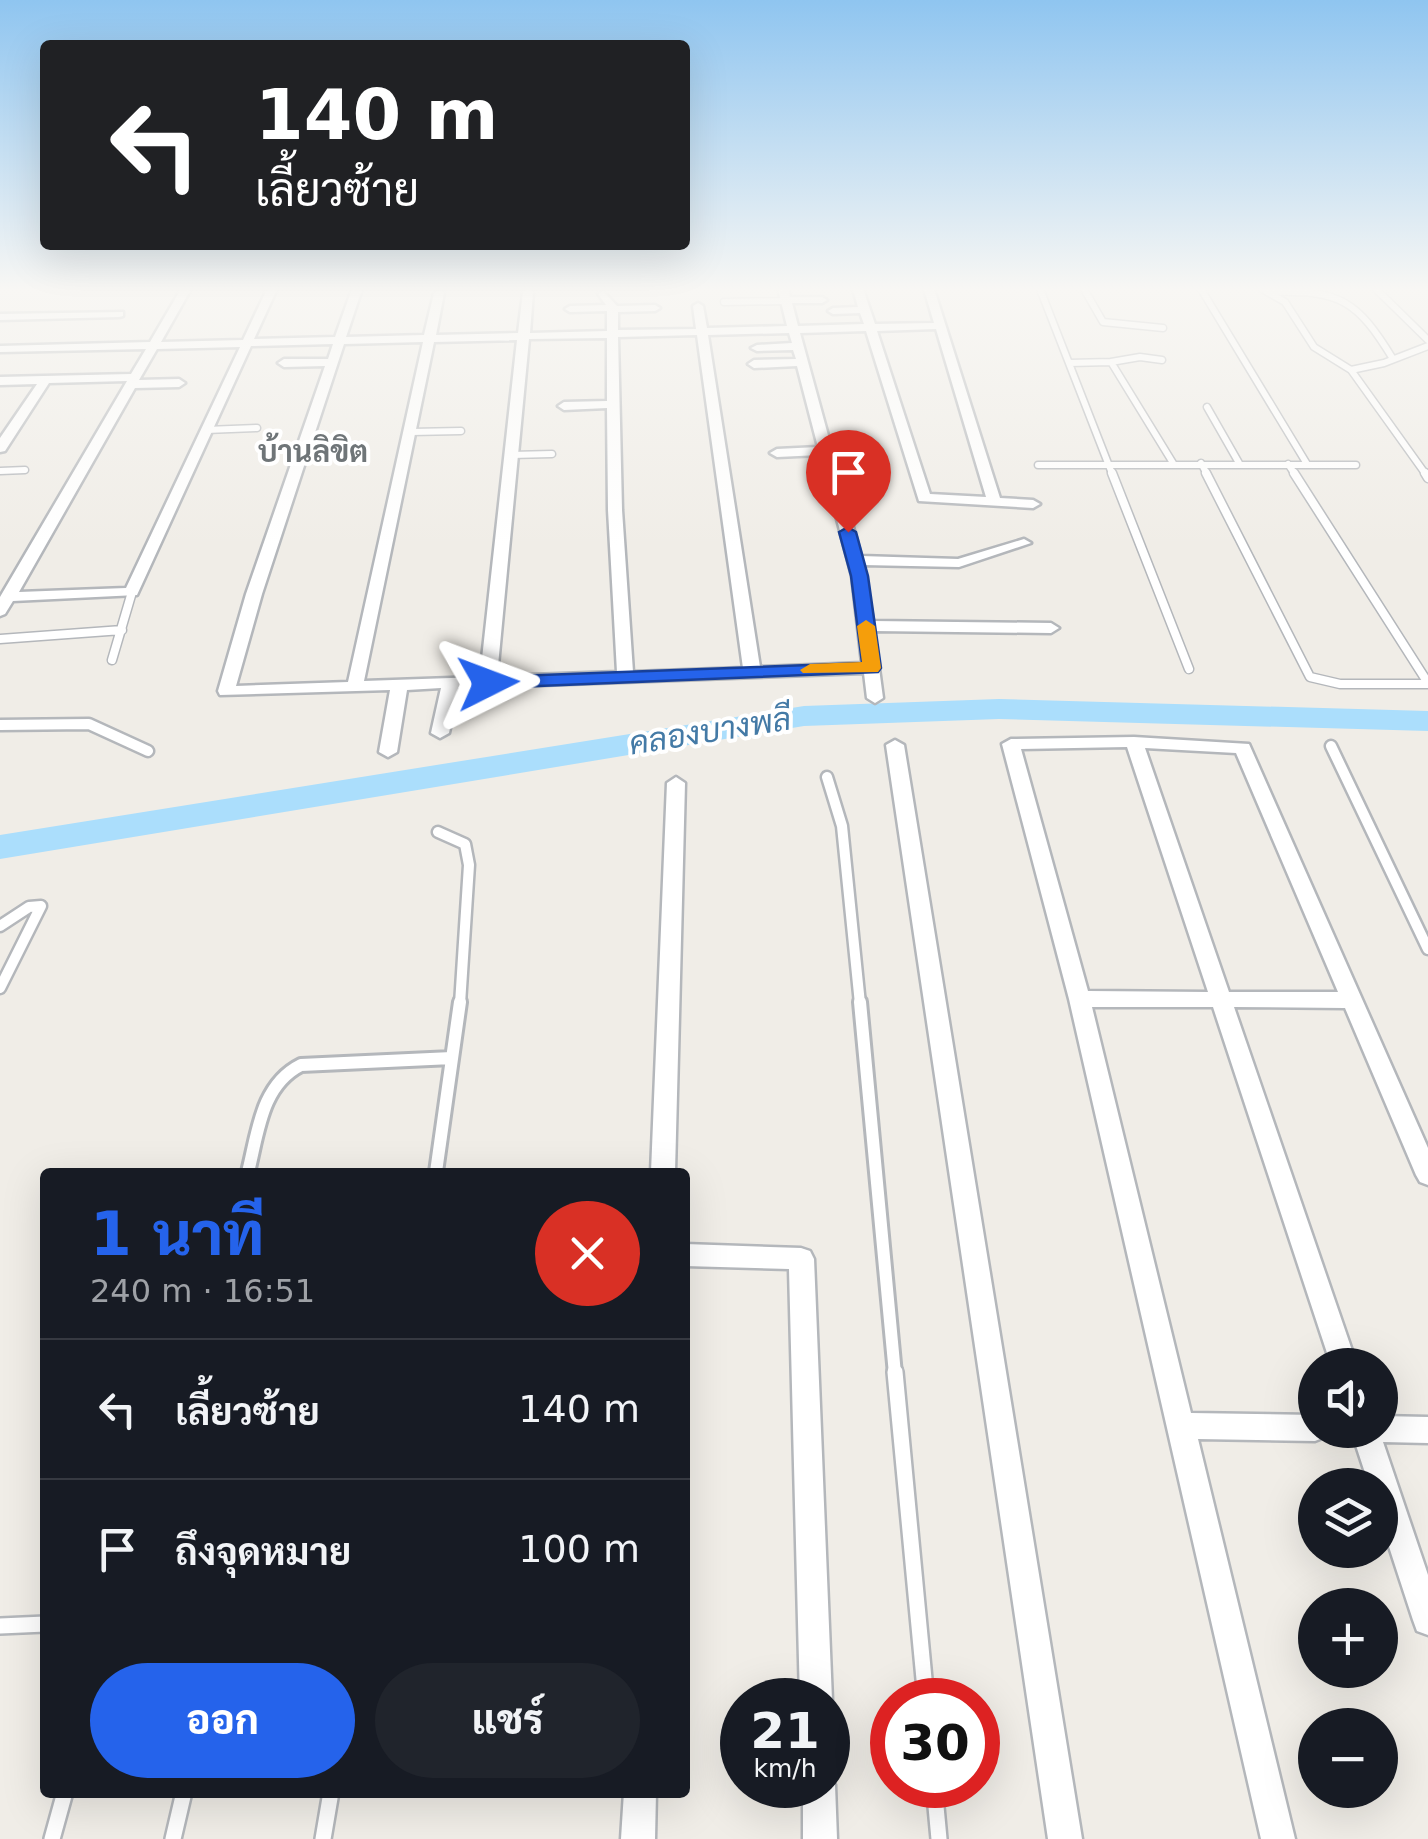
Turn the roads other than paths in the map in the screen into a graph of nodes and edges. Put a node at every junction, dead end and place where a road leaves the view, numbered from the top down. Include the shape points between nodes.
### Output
1 (135, 375) edge
2 (233, 375) edge
3 (328, 375) edge
4 (423, 375) edge
5 (518, 375) edge
6 (612, 375) edge
7 (708, 375) edge
8 (805, 375) edge
9 (885, 375) edge
10 (955, 375) edge
11 (1073, 375) edge
12 (1119, 375) edge
13 (1253, 375) edge
14 (1353, 375) edge
15 (46, 380) junction
16 (132, 380) junction
17 (0, 381) edge
18 (179, 383) dead end
19 (613, 404) junction
20 (564, 406) dead end
21 (1208, 407) dead end
22 (257, 428) dead end
23 (206, 430) junction
24 (461, 431) dead end
25 (411, 432) junction
26 (0, 448) edge
27 (825, 451) junction
28 (777, 453) dead end
29 (552, 454) dead end
30 (511, 456) junction
31 (1173, 463) junction
32 (1201, 463) junction
33 (1239, 463) junction
34 (1038, 464) dead end
35 (1112, 464) junction
36 (1288, 464) junction
37 (1307, 464) junction
38 (1356, 465) dead end
39 (26, 470) dead end
40 (0, 471) edge
41 (1428, 478) edge
42 (996, 503) junction
43 (1034, 504) dead end
44 (1024, 543) dead end
45 (856, 560) junction
46 (132, 592) junction
47 (4, 604) edge
48 (866, 626) junction
49 (1050, 628) dead end
50 (122, 630) junction
51 (0, 639) edge
52 (112, 660) dead end
53 (872, 668) junction
54 (1189, 668) dead end
55 (752, 671) junction
56 (625, 676) junction
57 (488, 683) junction
58 (1428, 683) edge
59 (450, 684) junction
60 (399, 686) junction
61 (356, 687) junction
62 (876, 698) dead end
63 (0, 725) edge
64 (440, 734) dead end
65 (1134, 742) junction
66 (895, 745) dead end
67 (1331, 746) dead end
68 (148, 751) dead end
69 (388, 752) dead end
70 (827, 777) dead end
71 (676, 783) dead end
72 (438, 832) dead end
73 (0, 926) edge
74 (1428, 949) edge
75 (0, 988) edge
76 (1222, 998) junction
77 (1080, 999) junction
78 (1354, 1000) junction
79 (452, 1058) junction
80 (249, 1168) edge
81 (437, 1168) edge
82 (664, 1168) edge
83 (1428, 1176) edge
84 (690, 1255) edge
85 (1338, 1348) edge
86 (1183, 1426) junction
87 (1298, 1428) edge
88 (1398, 1429) edge
89 (1428, 1430) edge
90 (1371, 1448) edge
91 (1428, 1620) edge
92 (40, 1624) edge
93 (0, 1626) edge
94 (815, 1678) edge
95 (924, 1678) edge
96 (62, 1798) edge
97 (183, 1798) edge
98 (330, 1798) edge
99 (640, 1798) edge
100 (819, 1808) edge
101 (937, 1808) edge
102 (52, 1839) edge
103 (173, 1839) edge
104 (323, 1839) edge
105 (638, 1839) edge
106 (820, 1839) edge
107 (940, 1839) edge
108 (1064, 1839) edge
109 (1278, 1839) edge

1 - 16 street
2 - 23 street
3 - 61 street via 225,688
4 - 25 street
5 - 30 street
6 - 19 street
7 - 55 street
8 - 27 street
9 - 42 street via 924,498
10 - 42 street
11 - 35 lane
12 - 31 lane
13 - 37 lane
14 - 41 lane
15 - 16 street
15 - 17 street
15 - 26 street
16 - 18 street
16 - 47 street
19 - 20 street
19 - 56 street
21 - 33 lane
22 - 23 lane
23 - 46 street
24 - 25 lane
25 - 61 street
27 - 28 street
27 - 45 street
29 - 30 lane
30 - 57 street
31 - 32 lane
31 - 35 lane
32 - 33 lane
32 - 58 lane via 1310,678
33 - 36 lane
34 - 35 lane
35 - 54 lane
36 - 37 lane
36 - 58 lane
37 - 38 lane
39 - 40 lane
42 - 43 street
44 - 45 street via 959,563
45 - 48 street
46 - 47 street
46 - 50 lane
48 - 49 street
48 - 53 street
50 - 51 lane
50 - 52 lane
53 - 55 street
53 - 62 street
55 - 56 street
56 - 57 street
57 - 59 street
59 - 60 street
59 - 64 street
60 - 61 street
60 - 69 street
63 - 68 lane via 90,724
65 - 76 street
65 - 77 street via 1018,742 1009,748
65 - 78 street via 1234,745 1247,754
66 - 108 street
67 - 74 lane
70 - 95 lane via 846,858
71 - 82 street
72 - 79 lane via 465,844 470,864
73 - 75 lane via 41,906
76 - 77 street
76 - 78 street
76 - 85 street
77 - 86 street
78 - 83 street
79 - 80 lane via 288,1069 276,1081
79 - 81 lane
84 - 94 street via 801,1259
86 - 87 street
86 - 109 street
88 - 89 street
90 - 91 street
92 - 93 lane
96 - 102 lane
97 - 103 lane
98 - 104 lane
99 - 105 street
100 - 106 street
101 - 107 lane

